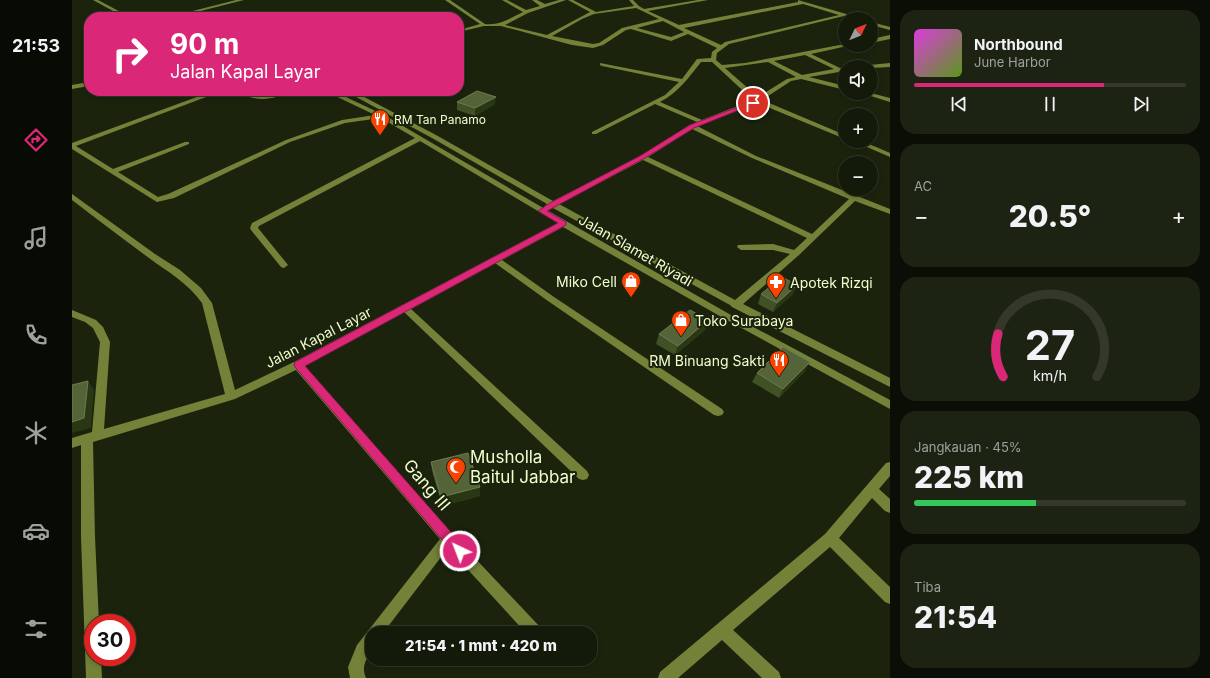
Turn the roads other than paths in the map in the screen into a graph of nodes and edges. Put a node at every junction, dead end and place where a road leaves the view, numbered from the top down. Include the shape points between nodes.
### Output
1 (95, 0) edge
2 (242, 0) edge
3 (447, 0) edge
4 (504, 0) edge
5 (534, 0) edge
6 (564, 0) edge
7 (570, 0) edge
8 (631, 0) edge
9 (706, 0) edge
10 (797, 0) edge
11 (89, 1) dead end
12 (804, 2) junction
13 (544, 6) junction
14 (637, 7) junction
15 (644, 10) junction
16 (108, 12) edge
17 (118, 12) edge
18 (192, 12) edge
19 (526, 12) junction
20 (592, 13) junction
21 (838, 13) edge
22 (838, 16) edge
23 (663, 20) junction
24 (484, 24) junction
25 (502, 25) junction
26 (878, 25) edge
27 (680, 27) junction
28 (633, 28) junction
29 (890, 29) edge
30 (464, 30) edge
31 (688, 32) junction
32 (548, 37) junction
33 (890, 37) edge
34 (878, 40) edge
35 (720, 47) junction
36 (838, 47) edge
37 (805, 53) junction
38 (713, 60) junction
39 (768, 60) junction
40 (602, 64) dead end
41 (890, 65) edge
42 (878, 66) edge
43 (720, 67) junction
44 (838, 68) edge
45 (838, 71) edge
46 (801, 77) junction
47 (683, 81) junction
48 (84, 85) edge
49 (838, 86) edge
50 (72, 87) edge
51 (206, 96) edge
52 (255, 96) edge
53 (272, 96) edge
54 (343, 96) edge
55 (358, 96) edge
56 (878, 97) edge
57 (757, 100) junction
58 (890, 100) edge
59 (655, 102) junction
60 (382, 116) junction
61 (702, 122) junction
62 (692, 126) junction
63 (594, 133) dead end
64 (838, 134) edge
65 (421, 138) junction
66 (187, 143) dead end
67 (72, 146) edge
68 (873, 148) edge
69 (890, 155) edge
70 (643, 157) junction
71 (112, 172) junction
72 (72, 196) edge
73 (854, 198) junction
74 (553, 204) junction
75 (542, 211) junction
76 (890, 212) edge
77 (564, 223) junction
78 (812, 238) junction
79 (741, 247) dead end
80 (796, 253) junction
81 (495, 259) junction
82 (284, 265) dead end
83 (735, 305) junction
84 (405, 308) junction
85 (72, 313) edge
86 (298, 365) junction
87 (890, 384) edge
88 (231, 396) junction
89 (890, 406) edge
90 (718, 412) dead end
91 (93, 436) junction
92 (72, 443) edge
93 (890, 467) edge
94 (583, 475) dead end
95 (872, 488) junction
96 (890, 507) edge
97 (830, 538) junction
98 (449, 540) junction
99 (890, 597) edge
100 (379, 626) edge
101 (529, 626) edge
102 (722, 630) junction
103 (365, 645) edge
104 (94, 678) edge
105 (358, 678) edge
106 (666, 678) edge
107 (773, 678) edge

1 - 17 street
2 - 18 street
3 - 24 street
4 - 19 street
5 - 13 street
6 - 13 street
7 - 20 street
8 - 14 street
9 - 15 street
10 - 12 street
11 - 16 street
12 - 21 street
12 - 27 street
13 - 19 street
14 - 15 street
14 - 20 street
15 - 23 street
19 - 25 street
20 - 32 street
22 - 35 street via 738,40
23 - 27 street
23 - 28 street
24 - 25 street
24 - 30 street
25 - 32 street
26 - 29 street
27 - 31 street
28 - 31 street via 671,39
28 - 32 street via 619,32 601,44 593,46
31 - 35 street
33 - 34 street
35 - 38 street via 715,52
36 - 37 street
37 - 39 street
37 - 44 street
38 - 43 street
38 - 47 street via 699,60
39 - 43 street
39 - 46 street
40 - 47 street
41 - 42 street
43 - 57 street
45 - 46 street
46 - 49 street
46 - 57 street via 789,80
47 - 59 street via 671,93
48 - 50 street
51 - 67 street
52 - 53 street
54 - 60 street, Jalan Slamet Riyadi
55 - 74 street, Jalan Slamet Riyadi via 432,134
56 - 58 street
57 - 61 street
57 - 64 street
59 - 61 street
59 - 63 street
60 - 65 street, Jalan Slamet Riyadi
60 - 71 street via 344,121 288,141 178,193 157,200
61 - 62 street
62 - 70 street
62 - 73 street via 754,158
65 - 75 street, Jalan Slamet Riyadi
65 - 82 street via 255,225 254,228
66 - 71 street
67 - 71 street
68 - 69 street
70 - 74 street
70 - 78 street
72 - 88 street via 198,290 207,303
73 - 76 street
73 - 78 street
74 - 75 street
74 - 83 street, Jalan Slamet Riyadi
75 - 77 street, Jalan Slamet Riyadi
77 - 81 street, Jalan Kapal Layar
77 - 89 street, Jalan Slamet Riyadi
78 - 80 street
79 - 80 street via 773,246
80 - 83 street
81 - 84 street, Jalan Kapal Layar
81 - 90 street
83 - 87 street, Jalan Slamet Riyadi
84 - 86 street, Jalan Kapal Layar
84 - 94 street
85 - 91 street via 94,322 102,330 105,342
86 - 88 street, Jalan Kapal Layar
86 - 98 street, Gang III
88 - 91 street, Jalan Kapal Layar
91 - 92 street, Jalan Kapal Layar
91 - 104 street via 88,537
93 - 95 street
95 - 96 street
95 - 97 street
97 - 99 street
97 - 102 street
98 - 100 street via 436,552
98 - 101 street, Gang III
102 - 106 street
102 - 107 street
103 - 105 street via 356,661

